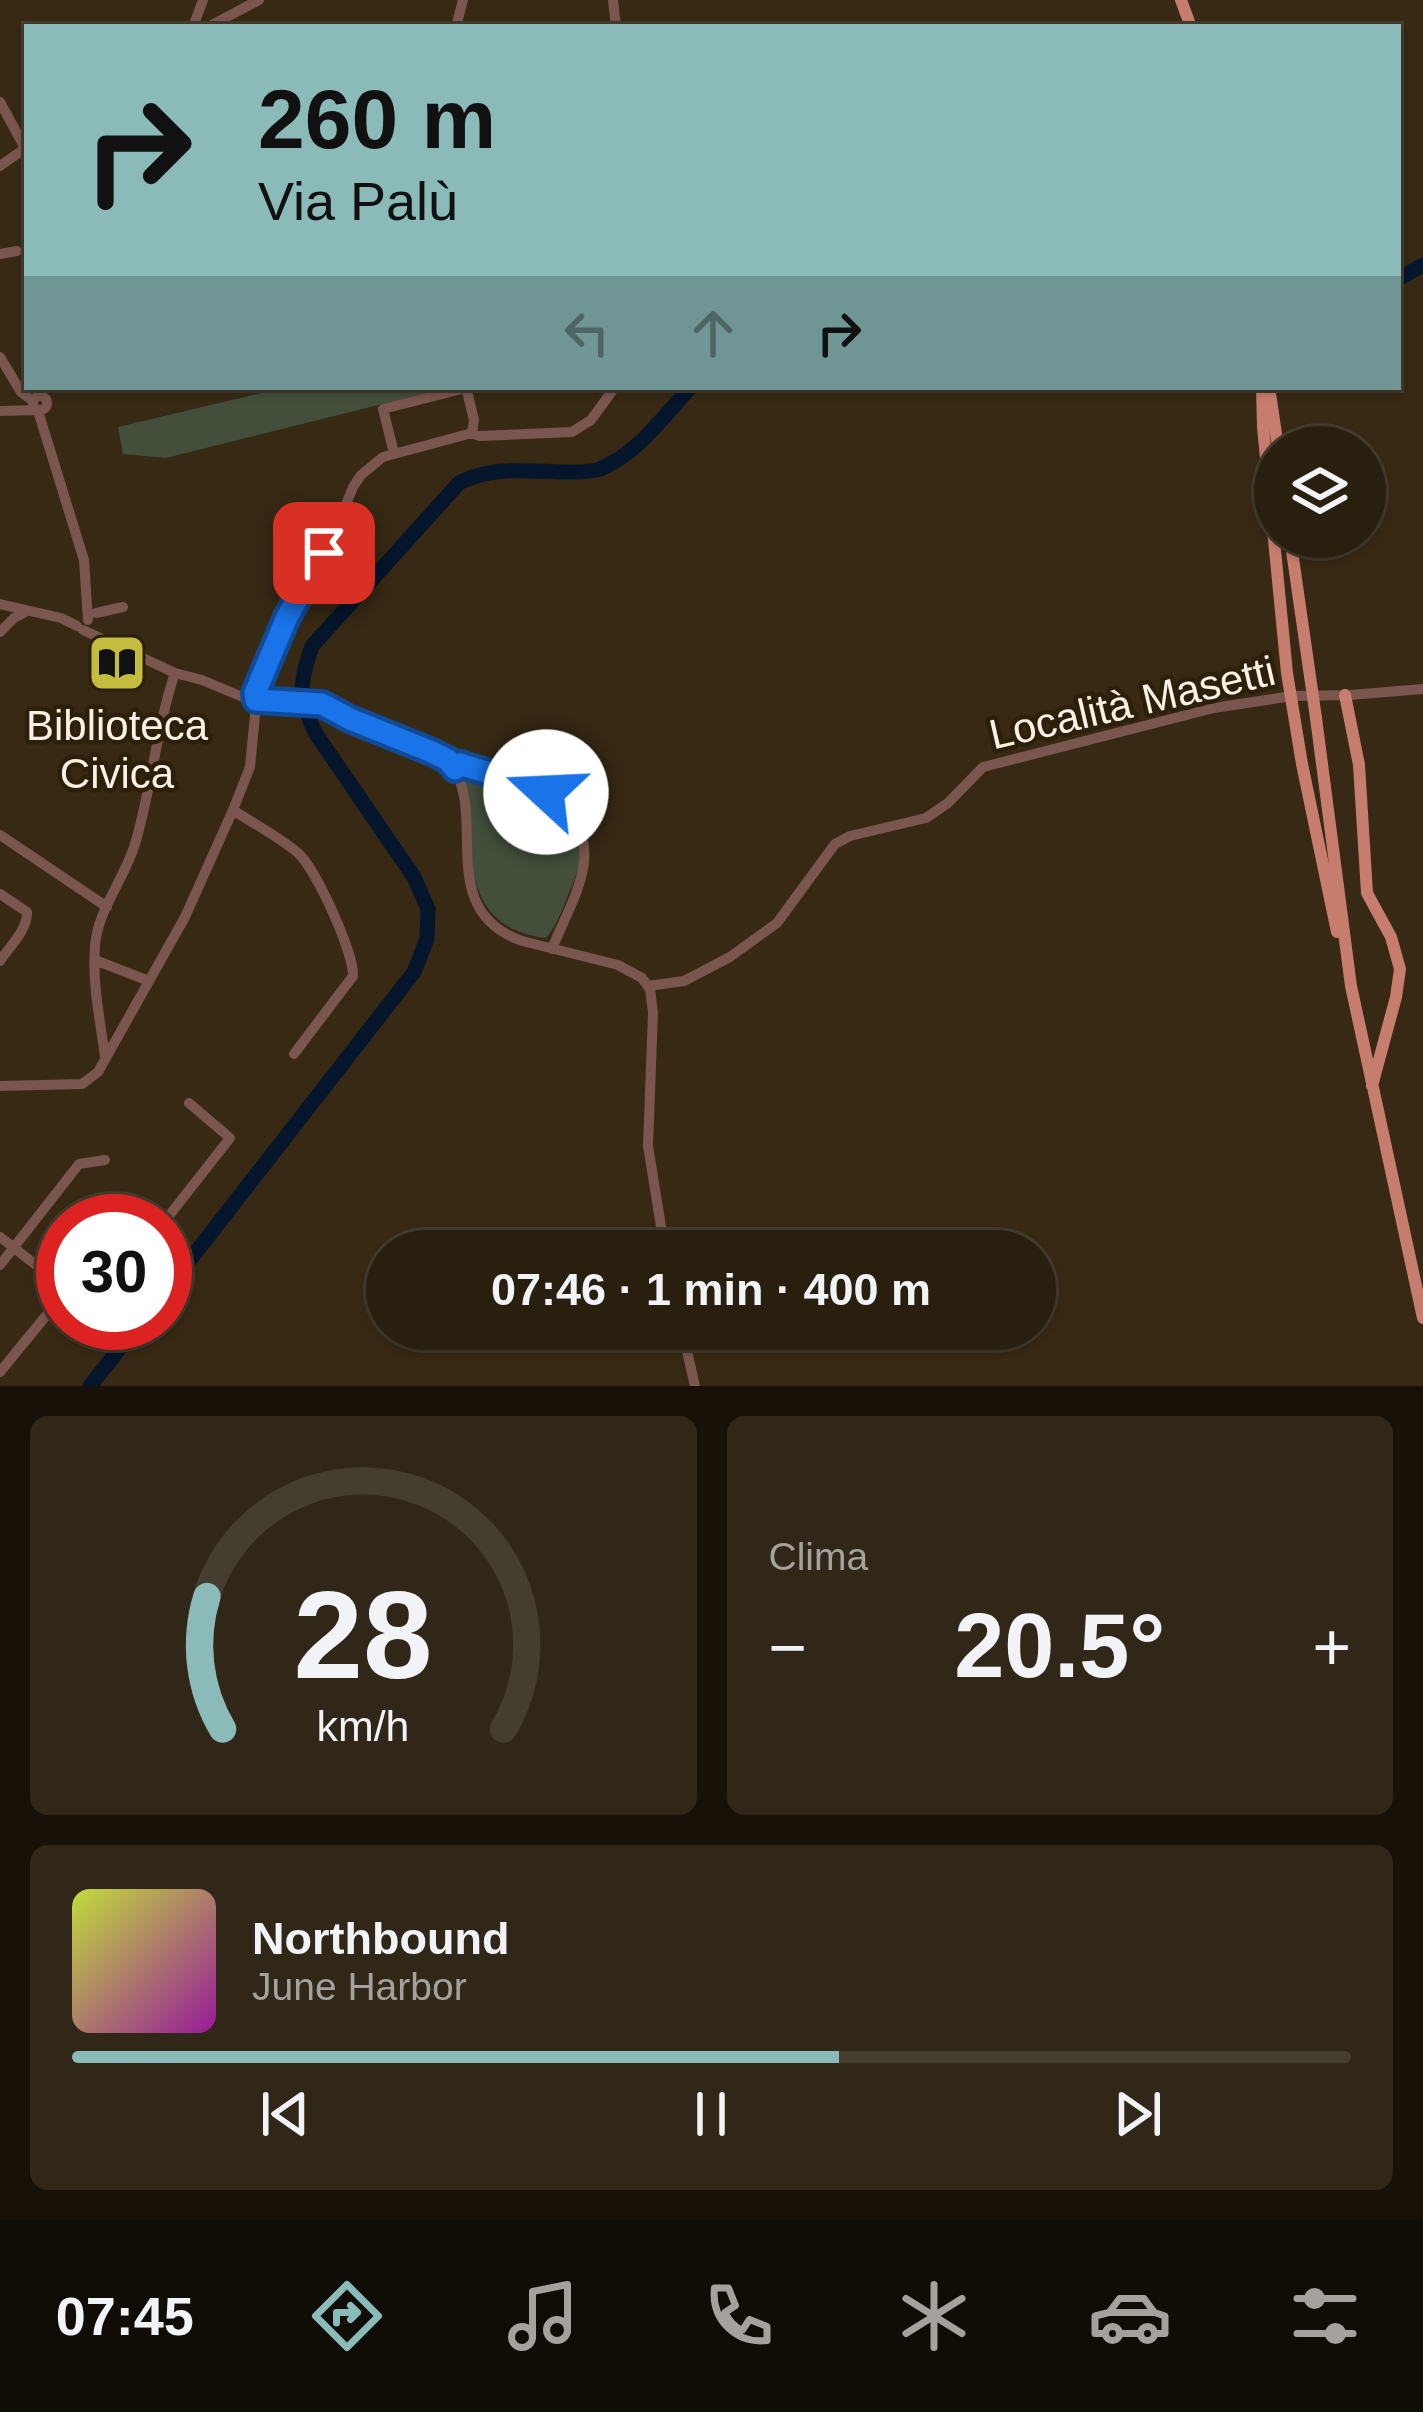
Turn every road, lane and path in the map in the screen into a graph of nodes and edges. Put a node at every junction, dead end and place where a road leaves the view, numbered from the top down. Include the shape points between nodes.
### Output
1 (259, 0) edge
2 (214, 24) edge
3 (0, 102) edge
4 (24, 144) edge
5 (17, 250) dead end
6 (0, 254) edge
7 (0, 357) edge
8 (458, 390) edge
9 (466, 390) edge
10 (613, 390) edge
11 (1266, 390) edge
12 (1267, 390) edge
13 (40, 404) edge
14 (0, 411) edge
15 (1274, 426) edge
16 (472, 433) junction
17 (394, 453) junction
18 (1293, 558) edge
19 (0, 604) edge
20 (123, 607) dead end
21 (28, 610) junction
22 (85, 621) junction
23 (0, 632) edge
24 (175, 673) junction
25 (1423, 689) edge
26 (1345, 695) junction
27 (1292, 696) junction
28 (256, 700) junction
29 (455, 769) junction
30 (233, 810) junction
31 (0, 835) edge
32 (0, 894) edge
33 (107, 907) junction
34 (552, 949) junction
35 (95, 960) junction
36 (0, 961) edge
37 (149, 981) junction
38 (648, 986) junction
39 (1352, 986) junction
40 (1357, 1016) junction
41 (1390, 1018) junction
42 (294, 1054) dead end
43 (106, 1059) junction
44 (0, 1086) edge
45 (1372, 1088) junction
46 (189, 1103) dead end
47 (104, 1160) dead end
48 (186, 1194) edge
49 (662, 1230) edge
50 (0, 1237) edge
51 (14, 1248) junction
52 (0, 1265) edge
53 (36, 1267) edge
54 (1423, 1318) edge
55 (36, 1326) edge
56 (687, 1350) edge
57 (0, 1372) edge
58 (695, 1386) edge

1 - 2 street
3 - 4 street
5 - 6 street
7 - 13 street via 21,392
8 - 17 street via 383,409
9 - 16 street
10 - 16 street via 572,432
11 - 27 main road
12 - 15 main road
13 - 14 street
13 - 22 street via 84,560
16 - 17 street
17 - 28 street via 353,487 271,650
18 - 39 main road, bridge
19 - 21 street
20 - 22 street
21 - 22 street
21 - 23 street
22 - 24 street
24 - 28 street
24 - 33 street via 134,849
25 - 26 street, Località Masetti
26 - 27 street, Località Masetti
26 - 41 main road via 1359,765 1366,893 1400,969
27 - 38 street, Località Masetti via 1178,716 983,767 926,818 835,844 777,923 712,968
27 - 39 main road
28 - 29 street via 322,704
28 - 30 street via 250,767
29 - 34 street via 477,904 501,932
29 - 34 street via 524,781 577,825 584,871
30 - 37 street
30 - 42 street via 301,856 354,965
31 - 33 street
32 - 36 street via 28,916
33 - 35 street
34 - 38 street via 618,965
35 - 37 street
35 - 43 street
37 - 43 street
38 - 49 street via 648,1146
39 - 40 main road
40 - 41 main road via 1369,1028
40 - 45 main road
41 - 45 main road
43 - 44 street via 82,1084
45 - 54 main road
46 - 48 street via 230,1138
47 - 51 street via 79,1164
50 - 51 street
51 - 52 street
51 - 53 street
55 - 57 street
56 - 58 street

